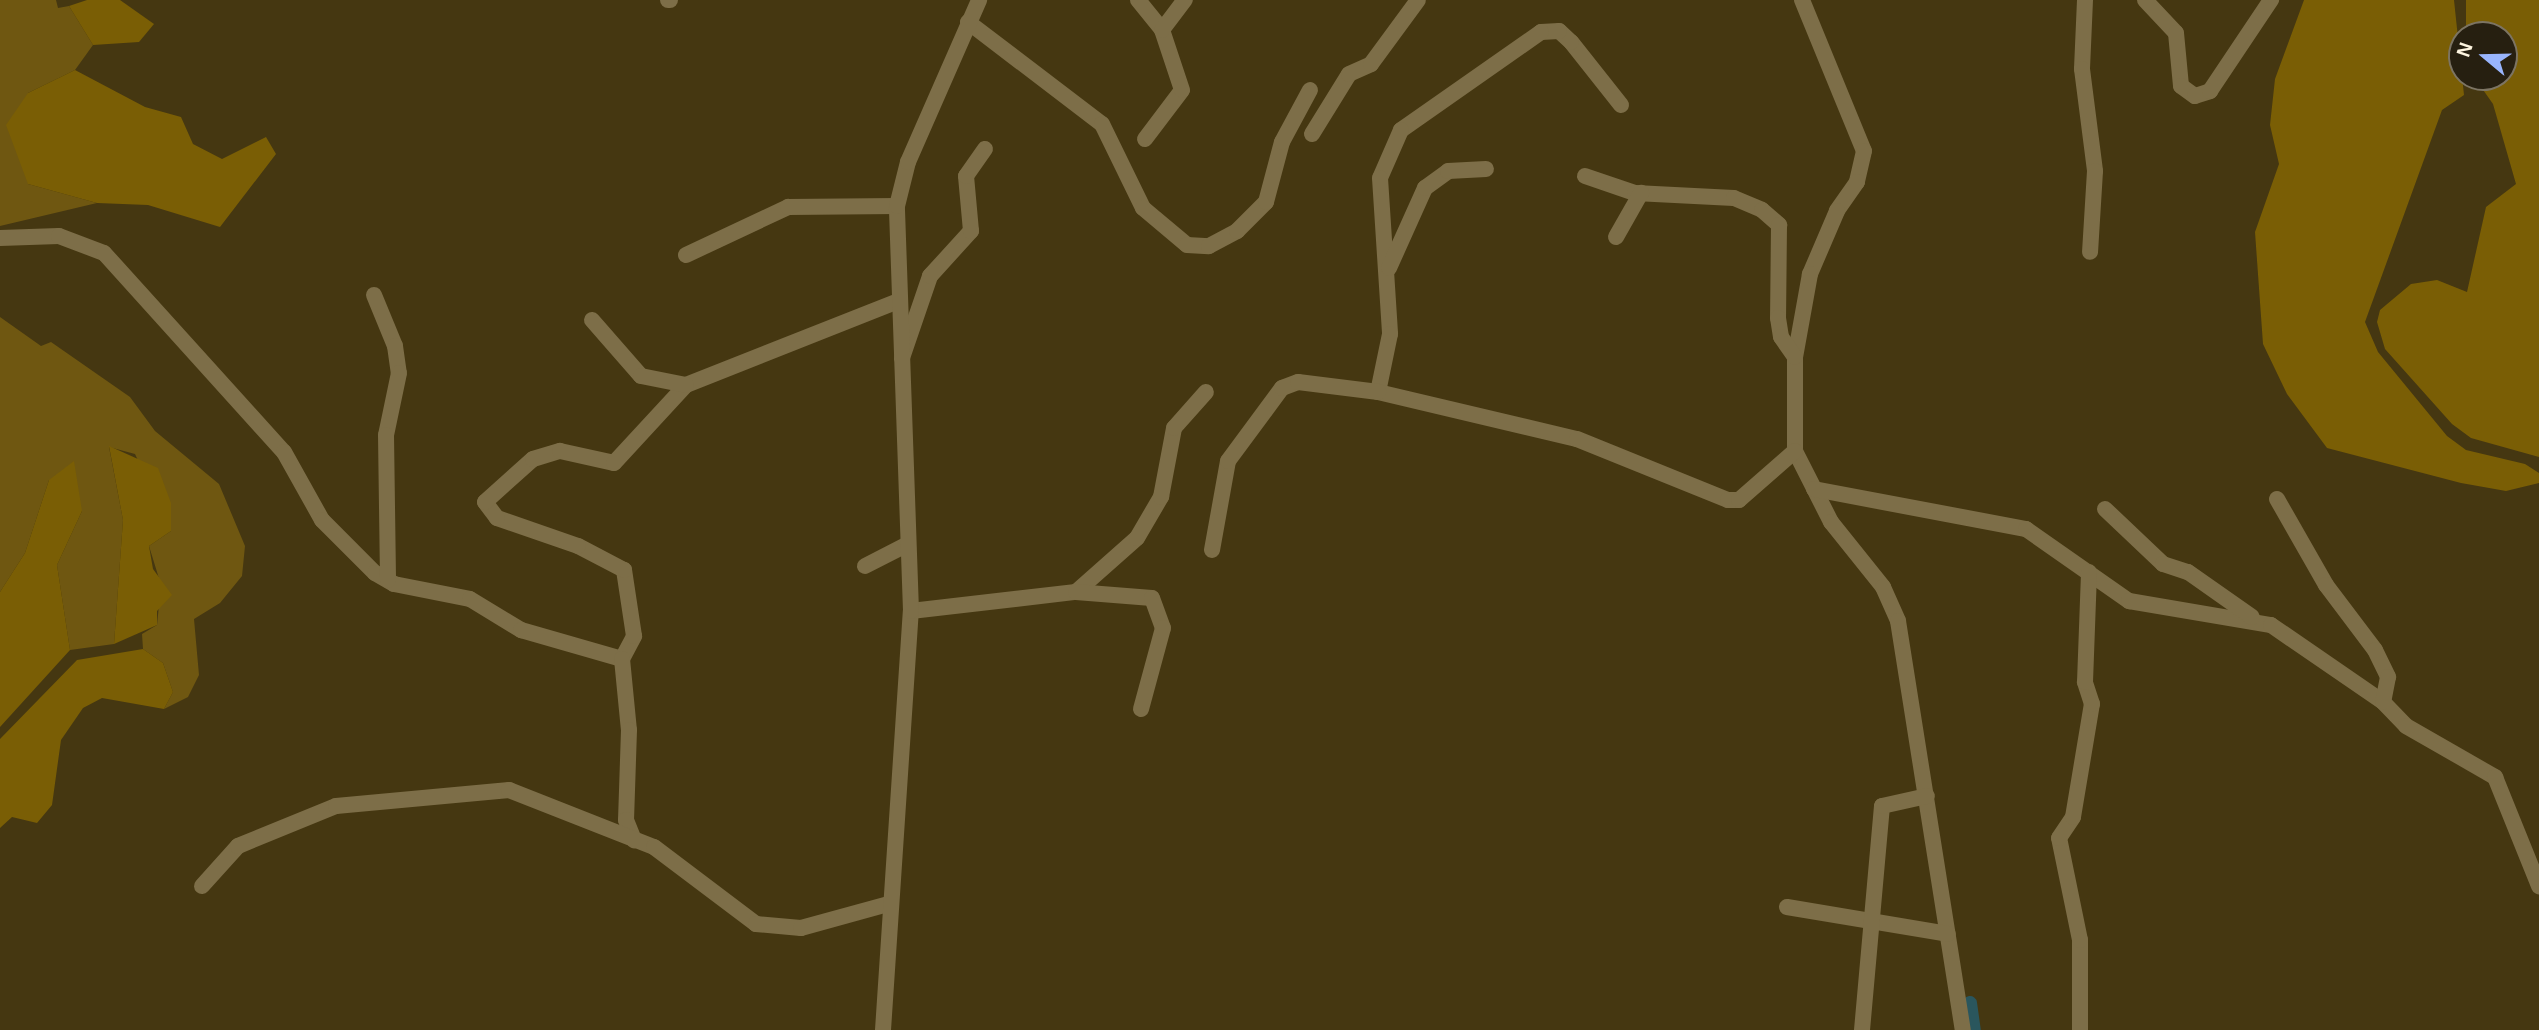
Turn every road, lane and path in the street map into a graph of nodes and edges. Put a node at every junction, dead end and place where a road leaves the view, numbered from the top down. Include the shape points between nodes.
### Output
1 (979, 0) edge
2 (1138, 0) edge
3 (1185, 0) edge
4 (1418, 0) edge
5 (1802, 0) edge
6 (2085, 0) edge
7 (2146, 0) edge
8 (2271, 0) edge
9 (968, 22) junction
10 (1162, 30) junction
11 (1310, 90) dead end
12 (1621, 105) dead end
13 (1312, 134) dead end
14 (1145, 139) dead end
15 (985, 149) dead end
16 (1486, 169) dead end
17 (1585, 176) dead end
18 (1641, 193) junction
19 (897, 206) junction
20 (1616, 237) dead end
21 (0, 238) edge
22 (2090, 252) dead end
23 (686, 255) dead end
24 (1387, 273) junction
25 (374, 295) dead end
26 (898, 301) junction
27 (592, 320) dead end
28 (1796, 357) junction
29 (901, 360) junction
30 (686, 386) junction
31 (1378, 392) junction
32 (1206, 393) dead end
33 (1795, 451) junction
34 (1814, 489) junction
35 (2277, 499) dead end
36 (2105, 509) dead end
37 (908, 544) junction
38 (1212, 550) dead end
39 (865, 566) dead end
40 (2090, 572) junction
41 (388, 580) junction
42 (1076, 592) junction
43 (911, 611) junction
44 (2257, 621) junction
45 (622, 659) junction
46 (2383, 702) junction
47 (1141, 709) dead end
48 (1927, 796) junction
49 (634, 840) junction
50 (202, 886) dead end
51 (2539, 886) edge
52 (888, 904) junction
53 (1787, 907) dead end
54 (1871, 924) junction
55 (1948, 934) junction
56 (883, 1030) edge
57 (1862, 1030) edge
58 (1963, 1030) edge
59 (2080, 1030) edge

1 - 9 street
2 - 10 street
3 - 10 street
4 - 13 street via 1371,64 1349,74
5 - 28 street via 1864,151 1857,182 1814,262
6 - 22 street via 2084,108 2095,172
7 - 8 street via 2176,33 2180,86 2195,96 2210,91
9 - 11 street via 1102,124 1143,208 1187,246 1209,246 1266,202 1282,142
9 - 19 street via 908,162
10 - 14 street via 1182,90
12 - 24 street via 1559,31 1541,32 1419,117 1389,147 1380,178
15 - 29 street via 967,176 971,231 930,276
16 - 24 street via 1448,171 1424,188
17 - 18 street
18 - 20 street
18 - 28 street via 1734,198 1779,225 1778,318 1781,337
19 - 23 street via 788,207
19 - 26 street
21 - 41 street via 59,236 104,253 284,452 322,520
24 - 31 street via 1390,334
25 - 41 street via 399,373 386,435
26 - 29 street
26 - 30 street
27 - 30 street via 641,376
28 - 33 street
29 - 37 street
30 - 45 street via 614,463 560,450 533,459 485,502 497,518 578,546 624,570 634,636
31 - 33 street via 1577,439 1728,500 1739,500
31 - 38 street via 1298,382 1282,387 1228,461
32 - 42 street via 1174,428 1161,497 1137,538
33 - 34 street
34 - 40 street via 2026,529
34 - 48 street via 1830,522 1883,587 1898,621
35 - 46 street via 2326,585 2375,650 2388,677
36 - 44 street via 2174,572 2188,572
37 - 39 street
37 - 43 street
40 - 44 street via 2119,595 2148,606
40 - 59 street via 2085,682 2092,704 2073,817 2059,838 2080,940
41 - 45 street via 444,590 521,630
42 - 43 street
42 - 47 street via 1141,594 1159,606 1160,649
43 - 52 street
44 - 46 street
45 - 49 street via 629,730 626,820
46 - 51 street via 2406,726 2495,777
48 - 54 street via 1882,806
48 - 55 street
49 - 50 street via 524,792 381,799 280,824 238,846
49 - 52 street via 666,855 756,924 801,928
52 - 56 street
53 - 54 street
54 - 55 street
54 - 57 street
55 - 58 street

